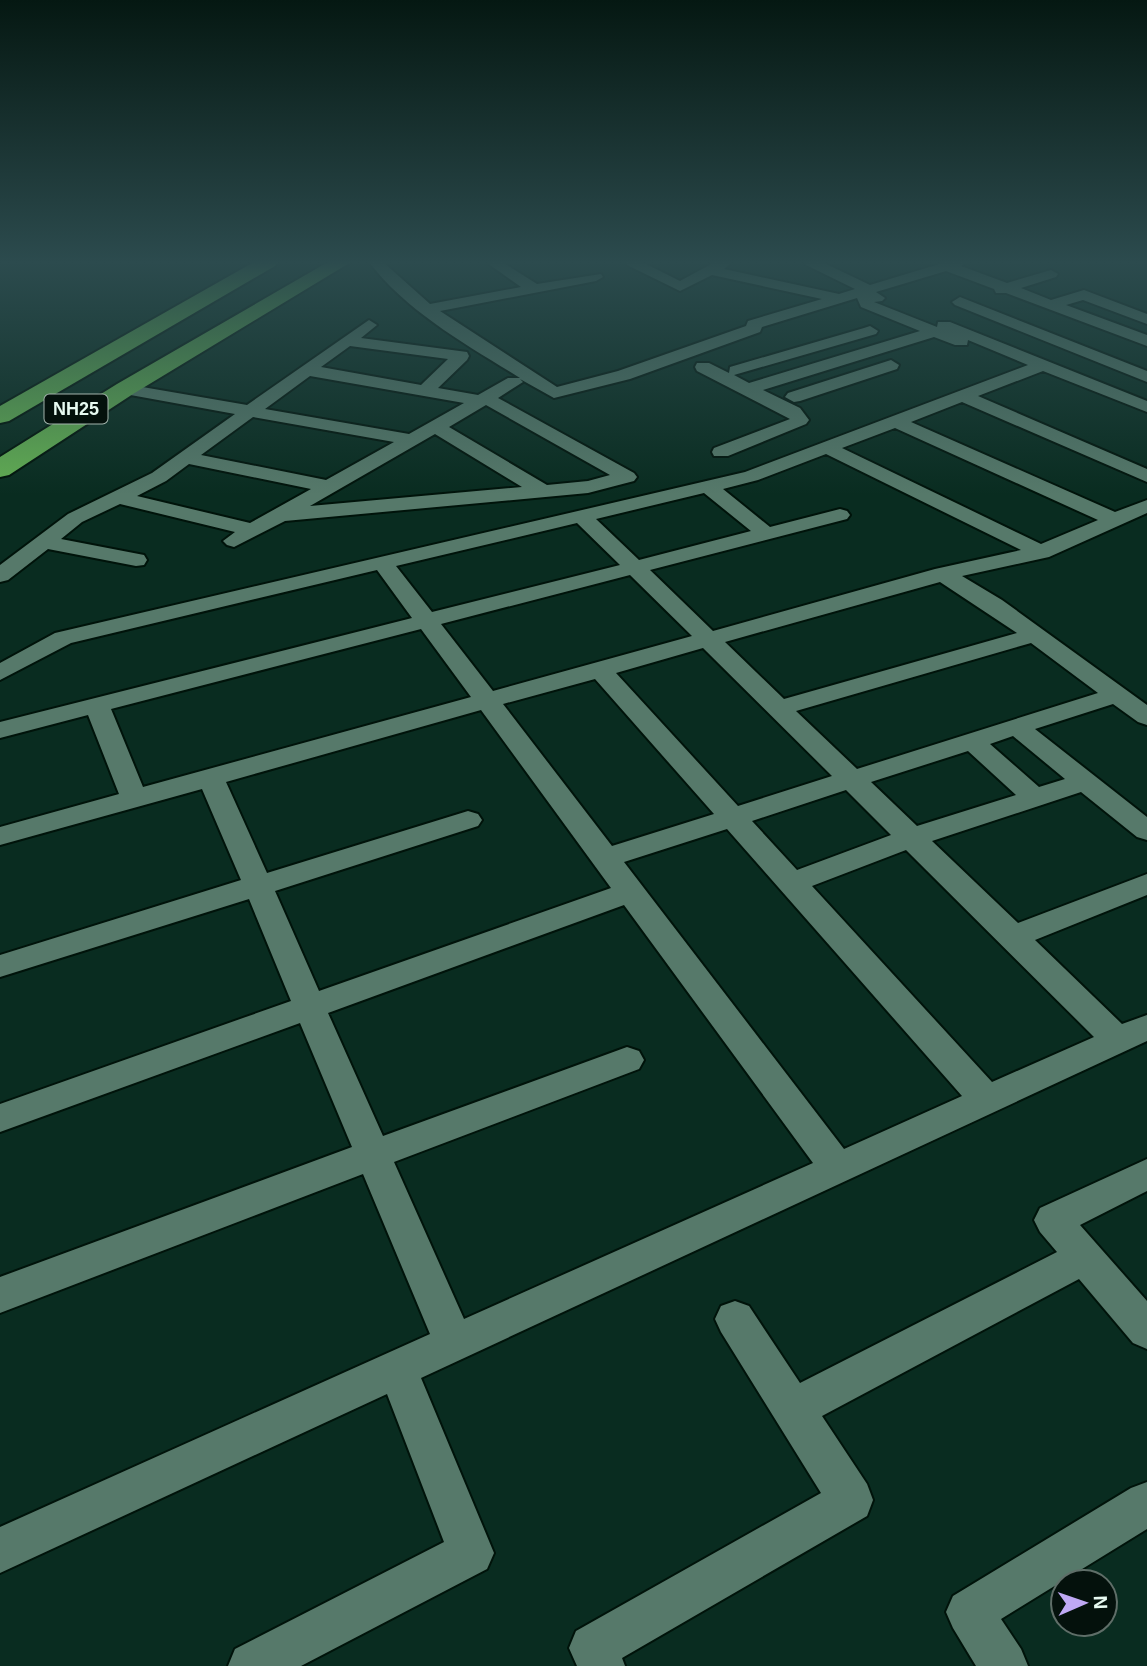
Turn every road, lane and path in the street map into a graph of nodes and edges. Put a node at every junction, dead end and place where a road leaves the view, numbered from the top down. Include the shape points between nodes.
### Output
1 (140, 340) edge
2 (171, 340) edge
3 (181, 340) edge
4 (209, 340) edge
5 (474, 340) edge
6 (724, 340) edge
7 (841, 340) edge
8 (908, 340) edge
9 (955, 340) edge
10 (992, 340) edge
11 (1043, 340) edge
12 (1096, 340) edge
13 (347, 341) joint
14 (1071, 347) junction
15 (814, 348) junction
16 (937, 350) dead end
17 (841, 360) junction
18 (902, 361) dead end
19 (140, 362) junction
20 (1044, 365) junction
21 (703, 367) dead end
22 (307, 370) junction
23 (736, 371) dead end
24 (867, 373) junction
25 (1143, 375) edge
26 (514, 382) dead end
27 (1098, 388) junction
28 (125, 389) junction
29 (747, 389) junction
30 (425, 391) junction
31 (963, 396) junction
32 (794, 397) dead end
33 (484, 400) junction
34 (1147, 407) edge
35 (251, 410) junction
36 (0, 416) edge
37 (897, 422) junction
38 (436, 427) junction
39 (0, 438) edge
40 (412, 440) junction
41 (828, 448) junction
42 (721, 452) dead end
43 (0, 454) edge
44 (185, 458) junction
45 (0, 469) edge
46 (1147, 476) edge
47 (707, 486) junction
48 (330, 487) junction
49 (543, 491) junction
50 (118, 497) junction
51 (1147, 506) edge
52 (280, 515) junction
53 (840, 515) dead end
54 (582, 516) junction
55 (1115, 520) junction
56 (253, 530) junction
57 (767, 534) junction
58 (234, 541) dead end
59 (44, 542) junction
60 (1041, 552) junction
61 (136, 560) dead end
62 (383, 563) junction
63 (635, 568) junction
64 (943, 574) junction
65 (0, 575) edge
66 (426, 621) junction
67 (1035, 635) junction
68 (709, 640) junction
69 (600, 670) junction
70 (0, 673) edge
71 (1116, 695) junction
72 (486, 701) junction
73 (97, 705) junction
74 (778, 708) junction
75 (1147, 717) edge
76 (1017, 727) junction
77 (0, 730) edge
78 (972, 741) junction
79 (211, 778) junction
80 (851, 779) junction
81 (1085, 781) junction
82 (1035, 798) junction
83 (134, 799) junction
84 (733, 817) junction
85 (468, 820) dead end
86 (1147, 831) edge
87 (0, 835) edge
88 (911, 838) junction
89 (605, 858) junction
90 (792, 883) junction
91 (1147, 884) edge
92 (257, 886) junction
93 (631, 892) junction
94 (1013, 937) junction
95 (0, 966) edge
96 (310, 1007) junction
97 (1132, 1034) edge
98 (627, 1060) dead end
99 (987, 1100) junction
100 (0, 1118) edge
101 (373, 1155) junction
102 (838, 1168) junction
103 (1147, 1174) edge
104 (1084, 1257) junction
105 (0, 1295) edge
106 (735, 1319) dead end
107 (1147, 1330) edge
108 (454, 1343) junction
109 (397, 1368) junction
110 (793, 1409) junction
111 (1147, 1504) edge
112 (0, 1550) edge
113 (252, 1666) edge
114 (601, 1666) edge
115 (1004, 1666) edge

1 - 36 highway, NH25
2 - 19 highway, NH25
3 - 19 highway, NH25
4 - 28 highway, NH25
5 - 6 street via 554,393 624,375
7 - 15 street
8 - 17 street
9 - 16 street via 961,342
10 - 20 street
11 - 14 street
12 - 14 street
13 - 22 street
13 - 30 street via 461,356
14 - 25 street
15 - 17 street
15 - 23 street
17 - 24 street
17 - 29 street
18 - 24 street
19 - 39 highway, NH25
19 - 43 highway, NH25
20 - 27 street
20 - 31 street
21 - 29 street
22 - 30 street
22 - 35 street
24 - 32 street
25 - 27 street
26 - 33 street
27 - 34 street
28 - 35 street
28 - 45 highway, NH25
29 - 42 street via 800,419
30 - 33 street
31 - 37 street
31 - 46 street
33 - 38 street
33 - 49 street via 626,477
35 - 40 street
35 - 44 street
37 - 41 street
37 - 55 street
38 - 40 street
38 - 49 street
40 - 48 street
41 - 47 street via 751,476
41 - 60 street
44 - 48 street
44 - 50 street
47 - 54 street
47 - 57 street
48 - 52 street
49 - 52 street
50 - 56 street
50 - 59 street via 75,518
51 - 55 street
52 - 56 street
53 - 57 street
54 - 62 street
54 - 63 street
55 - 60 street
56 - 58 street
57 - 63 street
59 - 61 street
59 - 65 street
60 - 64 street
62 - 66 street
62 - 70 street via 63,638
63 - 66 street
63 - 68 street
64 - 67 street
64 - 68 street
66 - 72 street
66 - 73 street
67 - 71 street
67 - 74 street
68 - 69 street
68 - 74 street
69 - 72 street
69 - 84 street
71 - 75 street
71 - 76 street
72 - 79 street
72 - 89 street
73 - 77 street
73 - 83 street
74 - 80 street
76 - 78 street
76 - 81 street
78 - 80 street
78 - 82 street
79 - 83 street
79 - 92 street
80 - 84 street
80 - 88 street
81 - 82 street
81 - 86 street
82 - 88 street
83 - 87 street
84 - 89 street
84 - 90 street
85 - 92 street
88 - 90 street
88 - 94 street
89 - 93 street
90 - 99 street
91 - 94 street
92 - 95 street
92 - 96 street
93 - 96 street
93 - 102 street
94 - 97 street
96 - 100 street
96 - 101 street
97 - 99 street
98 - 101 street
99 - 102 street
101 - 105 street
101 - 108 street
102 - 108 street
103 - 104 street via 1053,1220
104 - 107 street
104 - 110 street
106 - 110 street
108 - 109 street
109 - 112 street
109 - 113 street via 471,1553
110 - 114 street via 851,1500 593,1648
111 - 115 street via 969,1612

